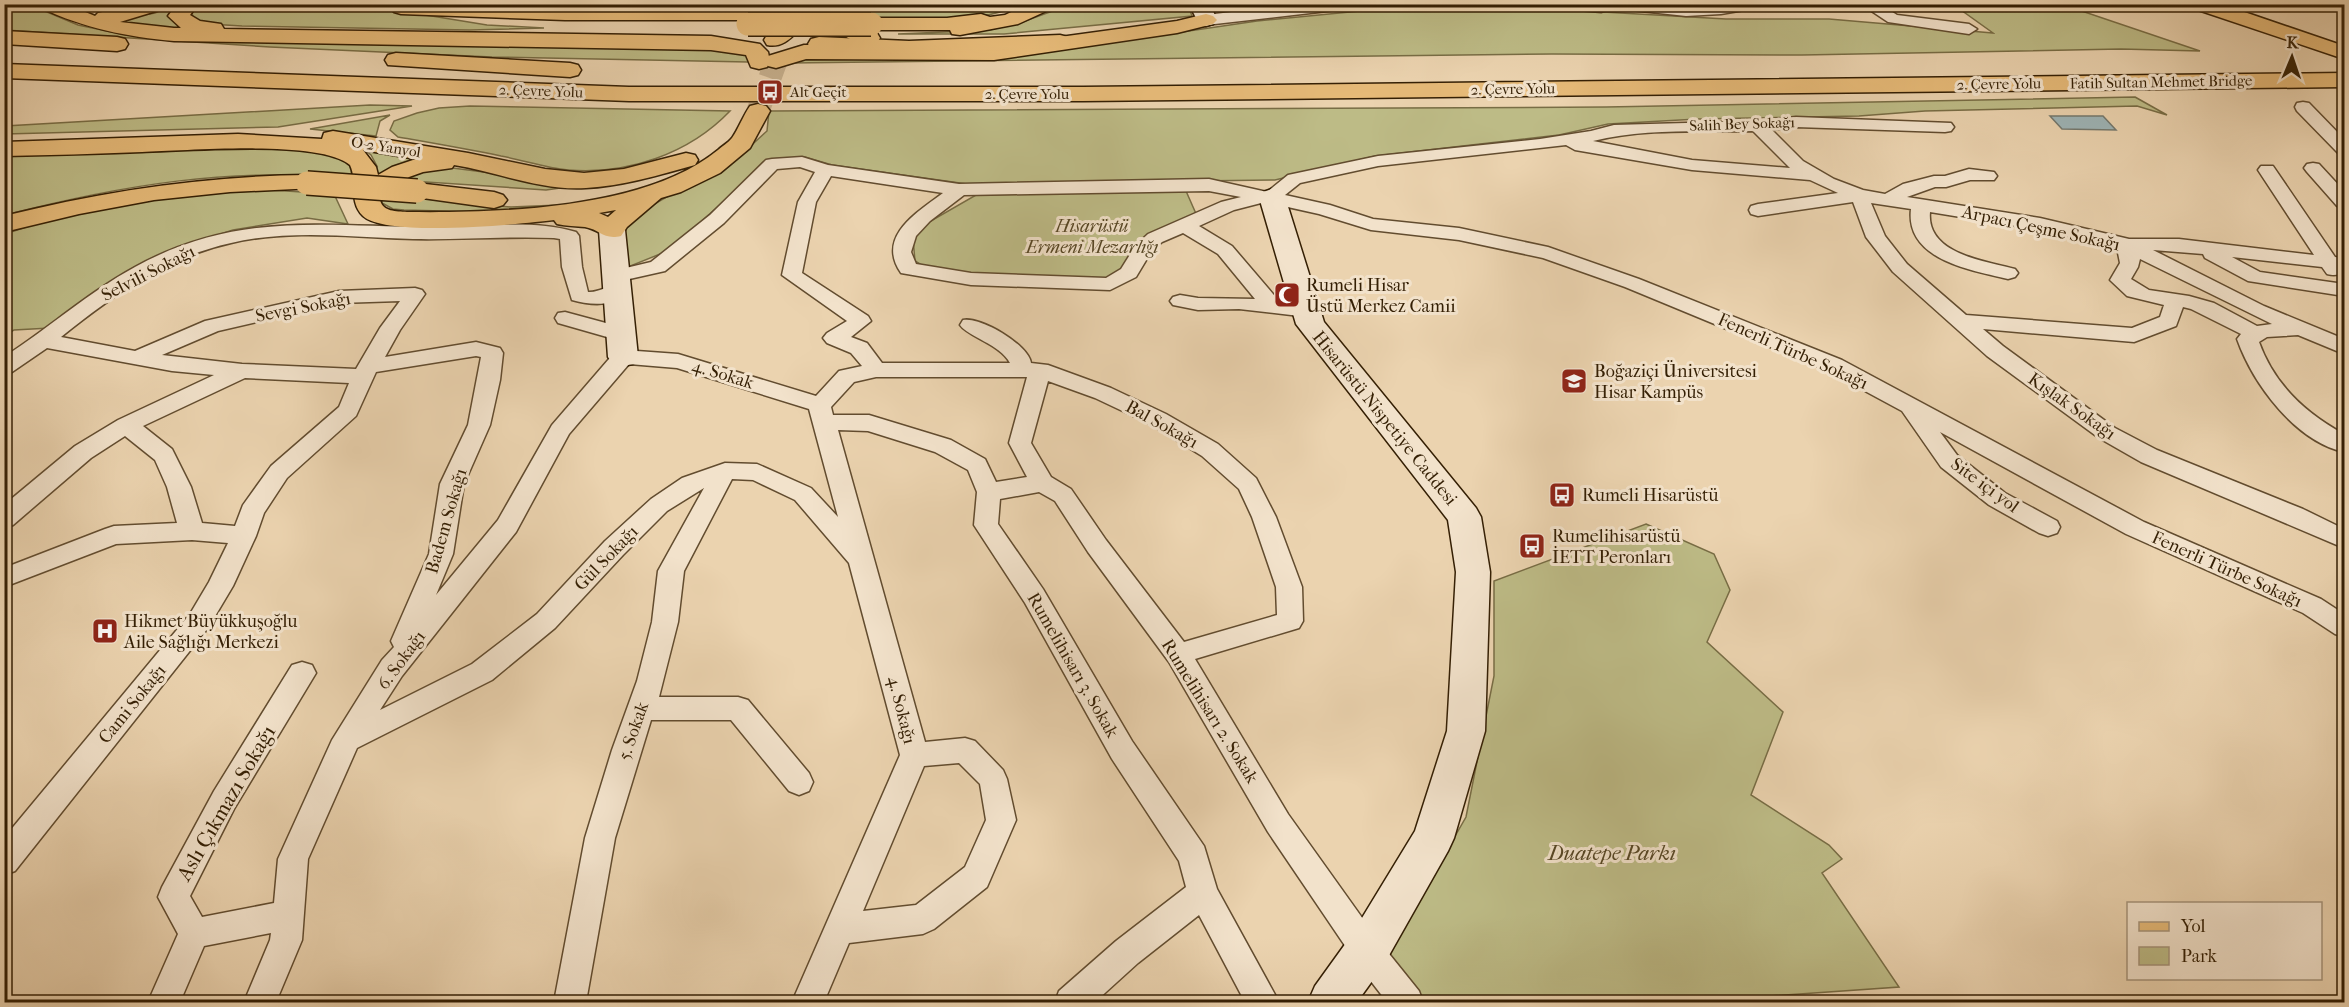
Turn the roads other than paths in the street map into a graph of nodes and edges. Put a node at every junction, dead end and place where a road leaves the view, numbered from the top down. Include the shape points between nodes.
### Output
1 (159, 4) edge
2 (188, 4) edge
3 (803, 4) edge
4 (828, 4) edge
5 (854, 4) edge
6 (1028, 4) edge
7 (1046, 4) edge
8 (1345, 4) edge
9 (1567, 4) edge
10 (1613, 4) edge
11 (1757, 4) edge
12 (1868, 4) edge
13 (2199, 4) edge
14 (391, 6) edge
15 (54, 8) edge
16 (1202, 12) edge
17 (867, 20) edge
18 (1969, 28) dead end
19 (746, 30) junction
20 (306, 35) junction
21 (4, 37) edge
22 (342, 37) junction
23 (1060, 42) junction
24 (4, 50) edge
25 (2344, 53) edge
26 (767, 61) junction
27 (2344, 63) edge
28 (4, 71) edge
29 (613, 73) junction
30 (2344, 80) edge
31 (2049, 83) joint
32 (4, 88) edge
33 (629, 94) junction
34 (2303, 107) dead end
35 (1758, 126) junction
36 (1945, 128) dead end
37 (4, 141) edge
38 (1599, 143) junction
39 (4, 149) edge
40 (2344, 149) edge
41 (728, 156) junction
42 (692, 158) junction
43 (489, 165) junction
44 (2313, 168) dead end
45 (825, 170) junction
46 (2267, 170) dead end
47 (1815, 175) junction
48 (1988, 176) dead end
49 (662, 190) junction
50 (959, 190) junction
51 (417, 191) junction
52 (1859, 195) junction
53 (1272, 198) junction
54 (366, 199) junction
55 (1887, 200) junction
56 (2344, 202) edge
57 (1921, 205) junction
58 (1758, 210) dead end
59 (495, 218) junction
60 (4, 224) edge
61 (1184, 225) junction
62 (612, 230) junction
63 (2125, 244) junction
64 (2201, 248) junction
65 (2337, 263) edge
66 (2008, 273) dead end
67 (616, 282) junction
68 (2344, 284) edge
69 (2344, 290) edge
70 (577, 291) joint
71 (1180, 301) dead end
72 (2175, 302) junction
73 (1290, 309) junction
74 (565, 318) dead end
75 (1961, 321) junction
76 (970, 325) dead end
77 (2302, 330) junction
78 (2256, 334) junction
79 (43, 341) junction
80 (622, 346) junction
81 (2344, 347) edge
82 (137, 358) junction
83 (4, 367) edge
84 (876, 370) junction
85 (1030, 370) junction
86 (242, 371) junction
87 (366, 371) junction
88 (1908, 405) junction
89 (822, 413) junction
90 (126, 425) junction
91 (2344, 444) edge
92 (725, 471) junction
93 (1042, 483) junction
94 (989, 492) junction
95 (4, 519) edge
96 (2048, 527) dead end
97 (185, 531) junction
98 (243, 537) junction
99 (2344, 539) edge
100 (861, 560) junction
101 (4, 578) edge
102 (2344, 627) edge
103 (1178, 654) junction
104 (392, 668) junction
105 (302, 673) dead end
106 (641, 709) junction
107 (346, 740) junction
108 (914, 755) junction
109 (799, 782) dead end
110 (4, 861) edge
111 (1203, 893) junction
112 (288, 915) junction
113 (839, 929) junction
114 (194, 933) junction
115 (1367, 951) junction
116 (165, 1002) edge
117 (260, 1002) edge
118 (570, 1002) edge
119 (808, 1002) edge
120 (1071, 1002) edge
121 (1263, 1002) edge
122 (1331, 1002) edge
123 (1407, 1002) edge

1 - 15 main road via 125,15 98,18
2 - 20 main road via 179,16 198,28
3 - 14 main road via 729,14 513,13
4 - 26 main road via 802,16 771,43
5 - 26 main road via 819,18
6 - 17 main road via 1011,13 947,24
7 - 17 main road via 1011,20 974,28
8 - 16 street
9 - 10 street
10 - 11 street via 1696,13
12 - 18 street via 1893,19
13 - 25 main road
14 - 19 main road via 531,23
15 - 20 main road via 80,20 135,31
16 - 17 main road via 1011,38 872,38 846,26 846,19
16 - 23 main road via 1177,27
17 - 19 main road
19 - 22 main road
19 - 23 main road via 864,48
20 - 22 main road
21 - 29 main road
22 - 26 main road via 711,43 752,49
23 - 26 main road via 994,53 804,52
24 - 29 main road, 2. Çevre Yolu
27 - 29 main road, 2. Çevre Yolu via 984,75
28 - 33 main road, 2. Çevre Yolu
30 - 31 main road, Fatih Sultan Mehmet Bridge
31 - 33 main road, 2. Çevre Yolu via 1083,94
32 - 33 main road
34 - 40 street
35 - 36 street, Salih Bey Sokağı via 1835,122
35 - 38 street, Salih Bey Sokağı via 1614,130
35 - 47 street via 1797,165
37 - 43 main road, O-2 Yanyol via 268,133 321,136
38 - 47 street, Salih Bey Sokağı via 1692,165
38 - 53 street, Salih Bey Sokağı via 1540,144 1378,160 1294,179
39 - 54 main road via 254,142 309,146 349,153 361,161
41 - 42 main road, O-2 Yanyol via 754,126 751,111 718,142
41 - 49 main road
41 - 51 main road via 669,180 594,199 538,202
42 - 43 main road, O-2 Yanyol via 624,176 584,181
42 - 51 main road via 637,182 600,190 550,194
43 - 54 main road via 420,165 398,172
44 - 56 street
45 - 50 street, Fenerli Türbe Sokağı
45 - 67 street, Fenerli Türbe Sokağı via 802,162 772,164 717,219 658,267
45 - 84 street via 807,202 792,275 861,321 834,338 859,348
46 - 65 street
47 - 52 street
48 - 55 street via 1969,174 1946,182 1934,181
49 - 59 main road via 591,208
49 - 62 main road via 630,211
50 - 53 street, Fenerli Türbe Sokağı via 1209,185
50 - 61 street via 915,224 904,240 901,253 908,269 971,279 1110,285 1129,273 1143,249 1155,238
51 - 60 main road, bridge via 307,183 237,183 134,195
52 - 55 street, Arpacı Çeşme Sokağı
52 - 58 street
52 - 75 street, Kışlak Sokağı via 1876,237 1900,268
53 - 61 street via 1228,206
53 - 73 main road, Hisarüstü Nispetiye Caddesi
53 - 88 street, Fenerli Türbe Sokağı via 1371,224 1459,234 1548,254 1632,283 1834,365
54 - 59 main road via 371,209 382,216
55 - 57 street, Arpacı Çeşme Sokağı
57 - 63 street, Arpacı Çeşme Sokağı via 2040,224
57 - 66 street via 1920,226 1940,250
59 - 62 main road via 585,218
61 - 73 street via 1225,250
62 - 67 main road
63 - 64 street
63 - 72 street via 2130,253 2129,268 2120,280 2126,287
63 - 77 street, Arpacı Çeşme Sokağı
64 - 65 street
64 - 69 street via 2255,277
65 - 68 street
67 - 70 street, Fenerli Türbe Sokağı via 605,298 589,299 579,296
67 - 80 main road
70 - 79 street, Selvili Sokağı via 569,236 555,232 415,233 318,228 256,233 206,243 158,264 100,296
71 - 73 street
72 - 75 street via 2169,321 2134,334
72 - 78 street via 2214,311
73 - 115 main road, Hisarüstü Nispetiye Caddesi via 1310,324 1464,517 1473,572 1466,731 1433,838
74 - 80 street, 4. Sokak
75 - 99 street, Kışlak Sokağı via 1995,351 2107,433 2150,456
76 - 85 street via 990,334
77 - 78 street via 2273,329
77 - 81 street, Arpacı Çeşme Sokağı
78 - 91 street via 2248,339 2254,360 2269,384 2295,413
79 - 82 street
79 - 83 street
80 - 89 street, 4. Sokak via 678,361
80 - 104 street, 6. Sokağı via 560,430 507,526
82 - 86 street
82 - 87 street, Sevgi Sokağı via 212,326 339,297 415,294
84 - 85 street, Bal Sokağı
84 - 89 street, Bal Sokağı via 847,376
85 - 93 street, Rumelihisarı 2. Sokak via 1020,443
85 - 103 street, Bal Sokağı via 1103,393 1158,419 1210,450 1248,484 1289,587 1290,621
86 - 87 street
86 - 90 street
87 - 98 street, Cami Sokağı via 348,411 279,471 252,511
87 - 104 street, Badem Sokağı via 476,349 492,352 479,425 452,484 441,554
88 - 96 street, Site içi yol via 1949,461 1997,499
88 - 102 street, Fenerli Türbe Sokağı via 2135,528 2312,606
89 - 94 street, Rumelihisarı 3. Sokak via 943,446 977,465
89 - 100 street, 4. Sokağı
90 - 95 street via 83,452
90 - 97 street via 164,455 179,487
92 - 100 street, Gül Sokağı via 757,472 803,494
92 - 106 street, 5. Sokak via 671,571 665,622
92 - 107 street, Gül Sokağı via 690,484 659,505 546,621 482,672
93 - 94 street
93 - 103 street, Rumelihisarı 2. Sokak via 1063,495
94 - 111 street, Rumelihisarı 3. Sokak via 986,525 1034,596 1122,750 1193,856
97 - 98 street
97 - 101 street via 114,535
98 - 110 street, Cami Sokağı via 199,621
100 - 108 street, 4. Sokağı
103 - 115 street, Rumelihisarı 2. Sokak via 1278,823
104 - 107 street, 6. Sokağı
105 - 114 street, Aslı Çıkmazı Sokağı via 224,800 173,897
106 - 109 street via 738,708
106 - 118 street, 5. Sokak via 600,838
107 - 112 street, 6. Sokağı via 293,859
108 - 113 street, 4. Sokağı
108 - 113 street via 965,750 993,779 1001,820 976,878 923,919
111 - 120 street
111 - 121 street, Rumelihisarı 3. Sokak
112 - 114 street
112 - 117 street, 6. Sokağı via 286,940
113 - 119 street, 4. Sokağı
114 - 116 street
115 - 122 main road, Hisarüstü Nispetiye Caddesi
115 - 123 street, Rumelihisarı 2. Sokak

